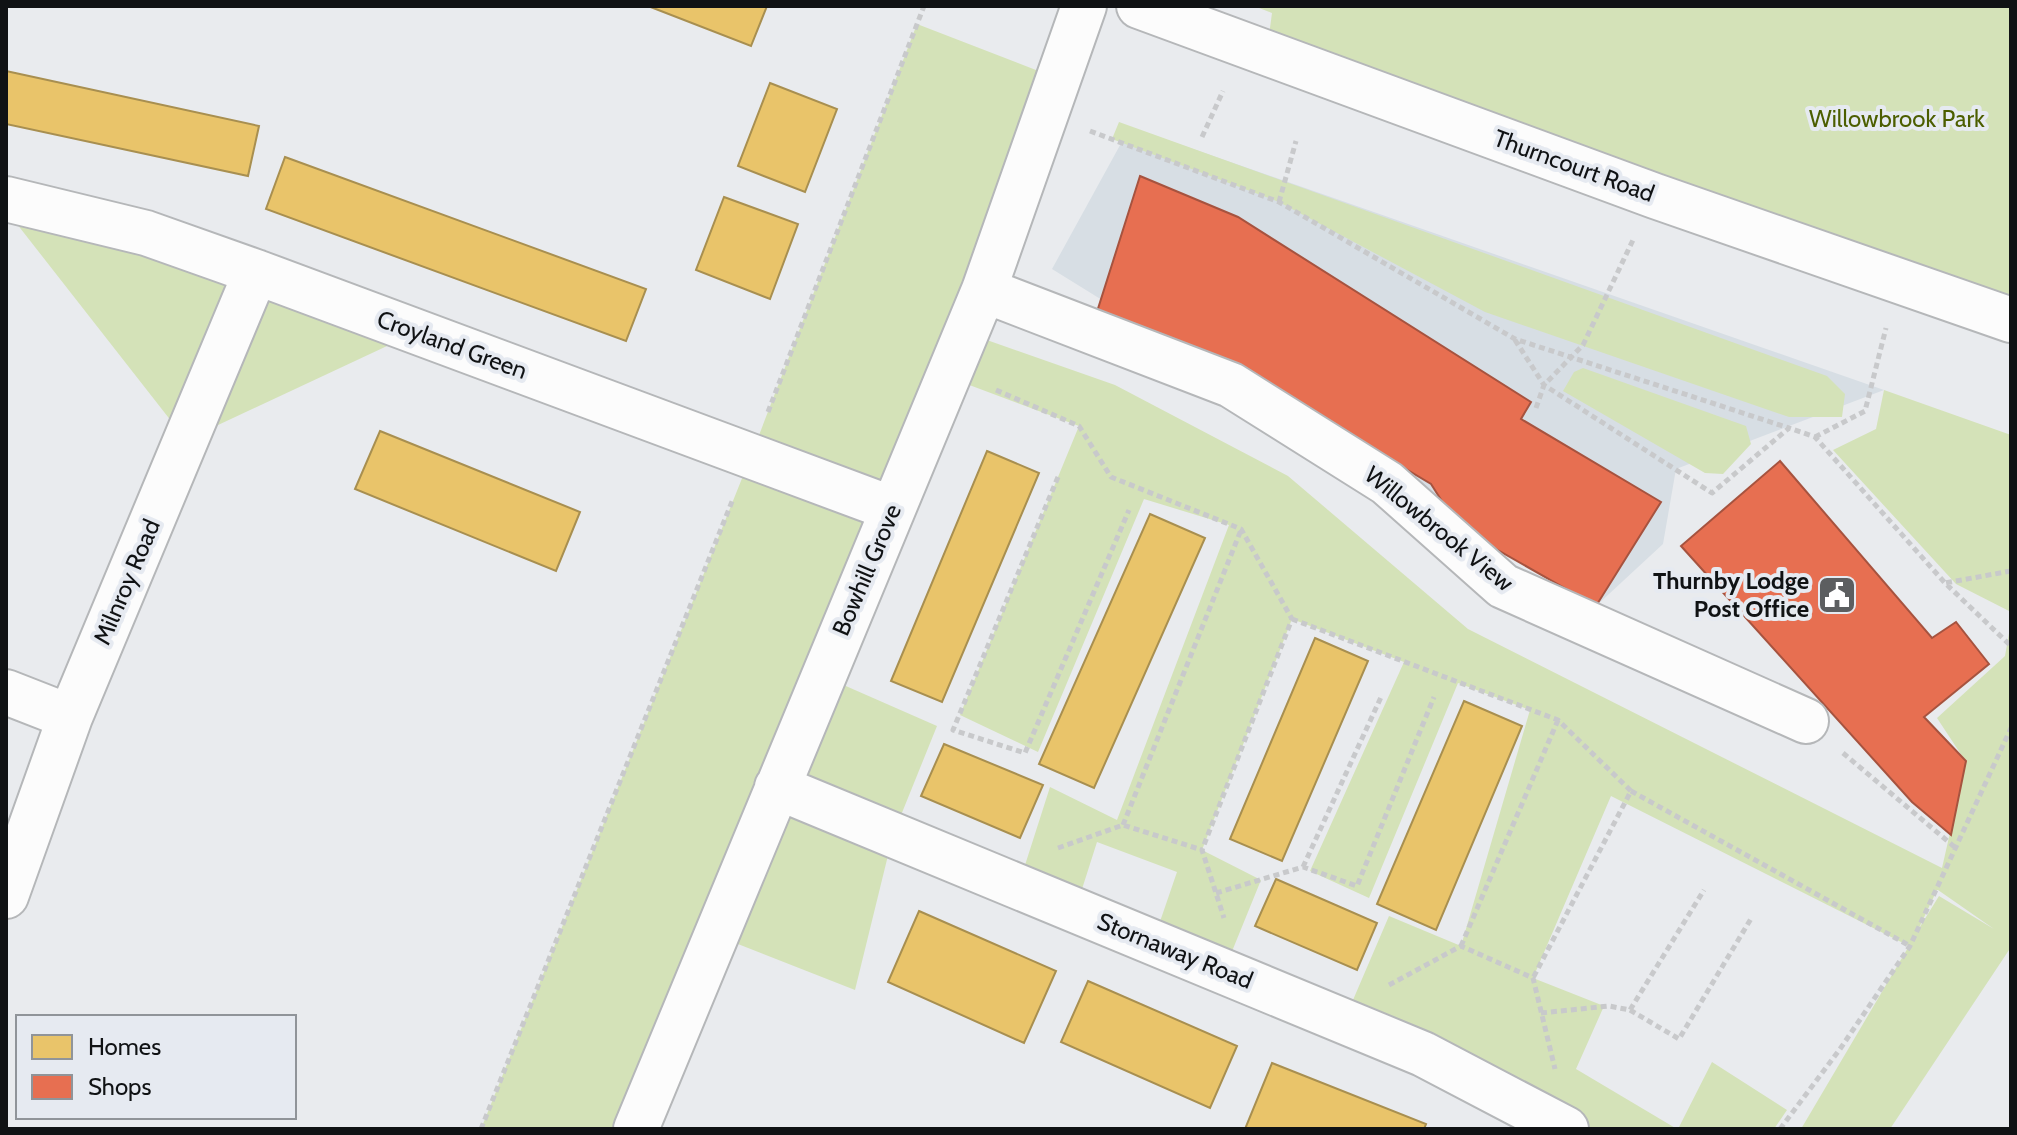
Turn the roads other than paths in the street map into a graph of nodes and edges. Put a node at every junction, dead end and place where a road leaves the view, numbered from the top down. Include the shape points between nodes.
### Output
1 (1084, 6) edge
2 (1139, 6) edge
3 (6, 199) edge
4 (256, 272) junction
5 (984, 290) junction
6 (2011, 320) edge
7 (893, 509) junction
8 (6, 692) edge
9 (70, 717) junction
10 (1806, 721) road end
11 (777, 787) junction
12 (6, 896) edge
13 (1556, 1124) edge
14 (636, 1129) edge

1 - 5 street, Bowhill Grove
2 - 6 street, Thurncourt Road
3 - 4 street, Croyland Green via 146,233
4 - 7 street, Croyland Green
4 - 9 street, Milnroy Road
5 - 7 street, Bowhill Grove
5 - 10 street, Willowbrook View via 1231,385 1387,483 1503,586
7 - 11 street, Bowhill Grove
8 - 9 street
9 - 12 street, Milnroy Road
11 - 13 street, Stornaway Road via 1423,1054
11 - 14 street, Bowhill Grove

